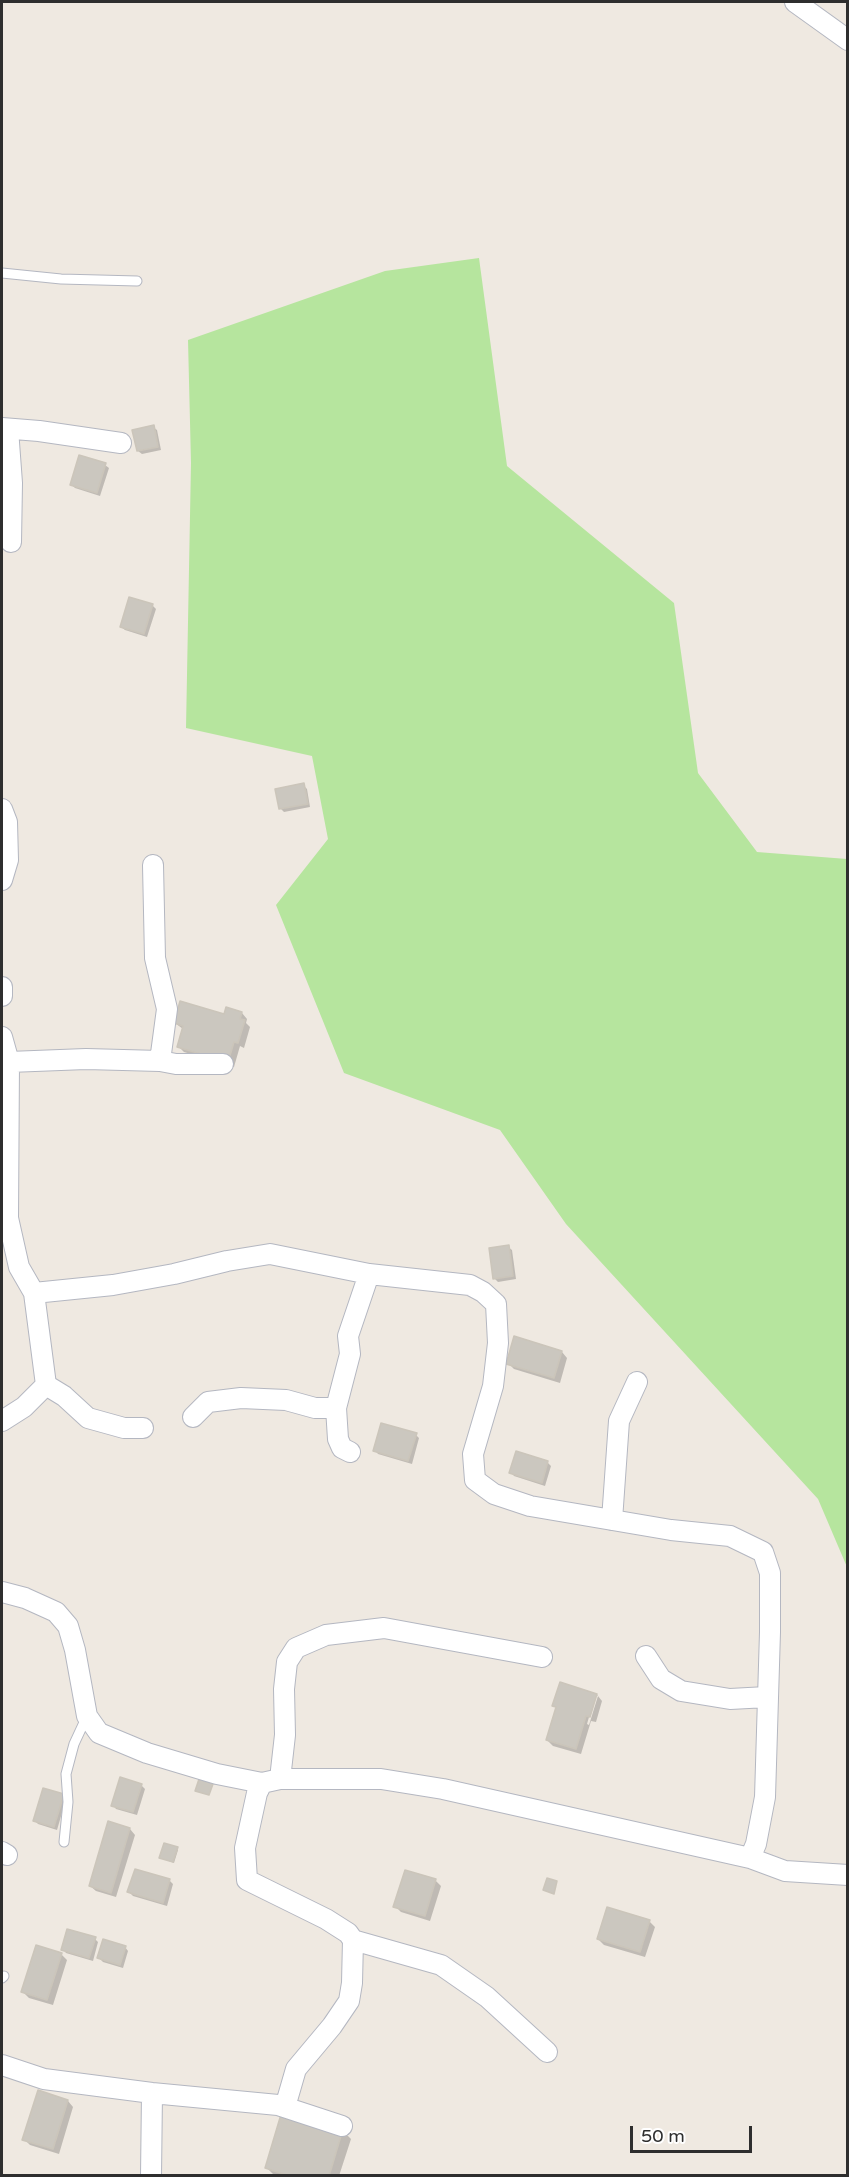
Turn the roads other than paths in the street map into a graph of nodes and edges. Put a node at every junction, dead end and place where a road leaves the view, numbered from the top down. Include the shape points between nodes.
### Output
1 (795, 2) edge
2 (848, 40) edge
3 (2, 273) edge
4 (137, 281) dead end
5 (5, 428) edge
6 (120, 443) dead end
7 (11, 542) dead end
8 (2, 808) edge
9 (153, 865) dead end
10 (2, 880) edge
11 (2, 987) edge
12 (2, 996) edge
13 (2, 1037) edge
14 (160, 1060) junction
15 (9, 1062) junction
16 (223, 1064) dead end
17 (369, 1274) junction
18 (34, 1293) junction
19 (637, 1382) dead end
20 (46, 1385) junction
21 (336, 1408) junction
22 (192, 1417) dead end
23 (2, 1421) edge
24 (143, 1428) dead end
25 (350, 1452) dead end
26 (612, 1520) junction
27 (2, 1592) edge
28 (646, 1656) dead end
29 (542, 1657) dead end
30 (767, 1697) junction
31 (87, 1716) junction
32 (271, 1781) junction
33 (63, 1842) dead end
34 (750, 1858) junction
35 (848, 1875) edge
36 (353, 1940) junction
37 (547, 2052) dead end
38 (2, 2065) edge
39 (152, 2092) junction
40 (285, 2107) junction
41 (342, 2126) dead end
42 (151, 2175) edge

1 - 2 street
3 - 4 lane
5 - 6 street
5 - 7 street via 12,483
8 - 10 street via 7,822 8,860
9 - 14 street via 155,957 166,1009
11 - 12 street
13 - 15 street
14 - 15 street
14 - 16 street
15 - 18 street via 8,1218 19,1268
17 - 18 street via 270,1254 154,1278
17 - 21 street via 348,1336 350,1354
17 - 26 street via 470,1285 496,1304 498,1343 493,1386 473,1454 475,1480 494,1494 530,1506
18 - 20 street
19 - 26 street via 619,1421
20 - 23 street via 24,1407
20 - 24 street via 88,1418 124,1428
21 - 22 street via 241,1398 208,1401
21 - 25 street via 338,1439 342,1448
26 - 30 street via 730,1536 763,1552 770,1573
27 - 31 street via 56,1612 68,1626
28 - 30 street via 661,1679 681,1691 730,1699
29 - 32 street via 384,1628 326,1635 296,1648 287,1662 285,1735
30 - 34 street via 765,1797
31 - 32 street via 99,1733 147,1753 217,1774
31 - 33 lane via 66,1774 68,1802
32 - 34 street via 381,1779 443,1789
32 - 36 street via 257,1793 245,1848 247,1880 326,1919 348,1932
34 - 35 street via 785,1871
36 - 37 street via 441,1965 487,1997
36 - 40 street via 349,2001 296,2069
38 - 39 street via 44,2079
39 - 40 street
39 - 42 street
40 - 41 street

